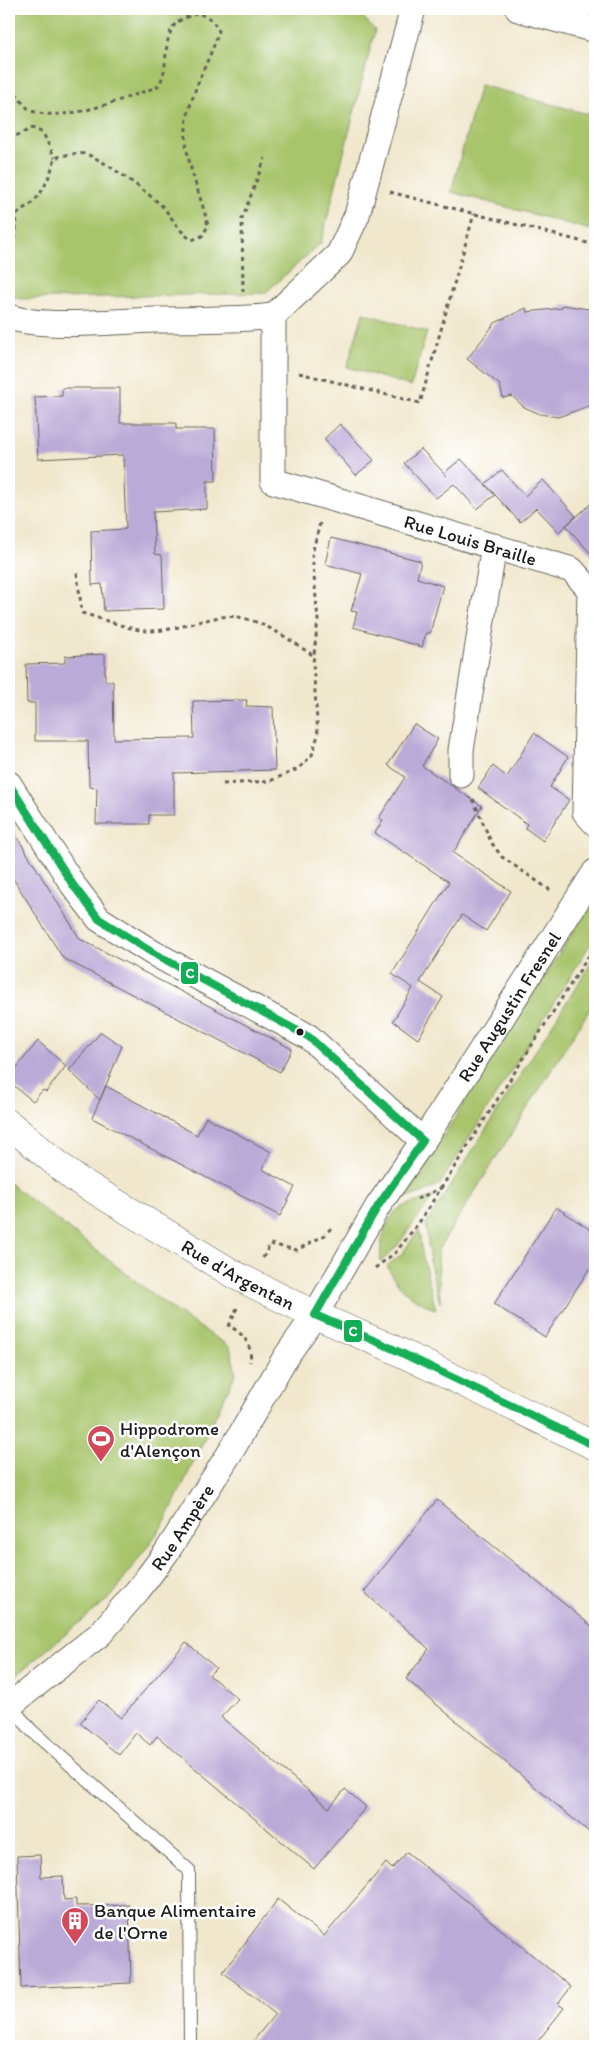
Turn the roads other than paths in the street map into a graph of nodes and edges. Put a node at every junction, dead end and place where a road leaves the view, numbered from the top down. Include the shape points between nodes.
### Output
1 (413, 9) edge
2 (518, 9) edge
3 (595, 30) edge
4 (273, 316) junction
5 (9, 317) edge
6 (494, 546) junction
7 (461, 775) road end
8 (9, 784) edge
9 (595, 823) edge
10 (595, 872) edge
11 (9, 1124) edge
12 (423, 1141) junction
13 (315, 1315) junction
14 (595, 1446) edge
15 (9, 1705) edge
16 (190, 2046) edge

1 - 4 street via 357,215 339,254
2 - 3 street
4 - 5 street via 244,320 58,323
4 - 6 street, Rue Louis Braille via 273,481
6 - 7 street via 461,750
6 - 9 street, Rue Louis Braille via 572,570 590,590 585,812
8 - 12 street via 99,919 153,953 310,1038
10 - 12 street, Rue Augustin Fresnel
11 - 13 main road, Rue d'Argentan via 73,1177 235,1274
12 - 13 street, Rue Augustin Fresnel via 378,1206
13 - 14 main road, Rue d'Argentan
13 - 15 street, Rue Ampère via 285,1358 200,1502 138,1590 100,1634
15 - 16 lane via 31,1730 189,1870

